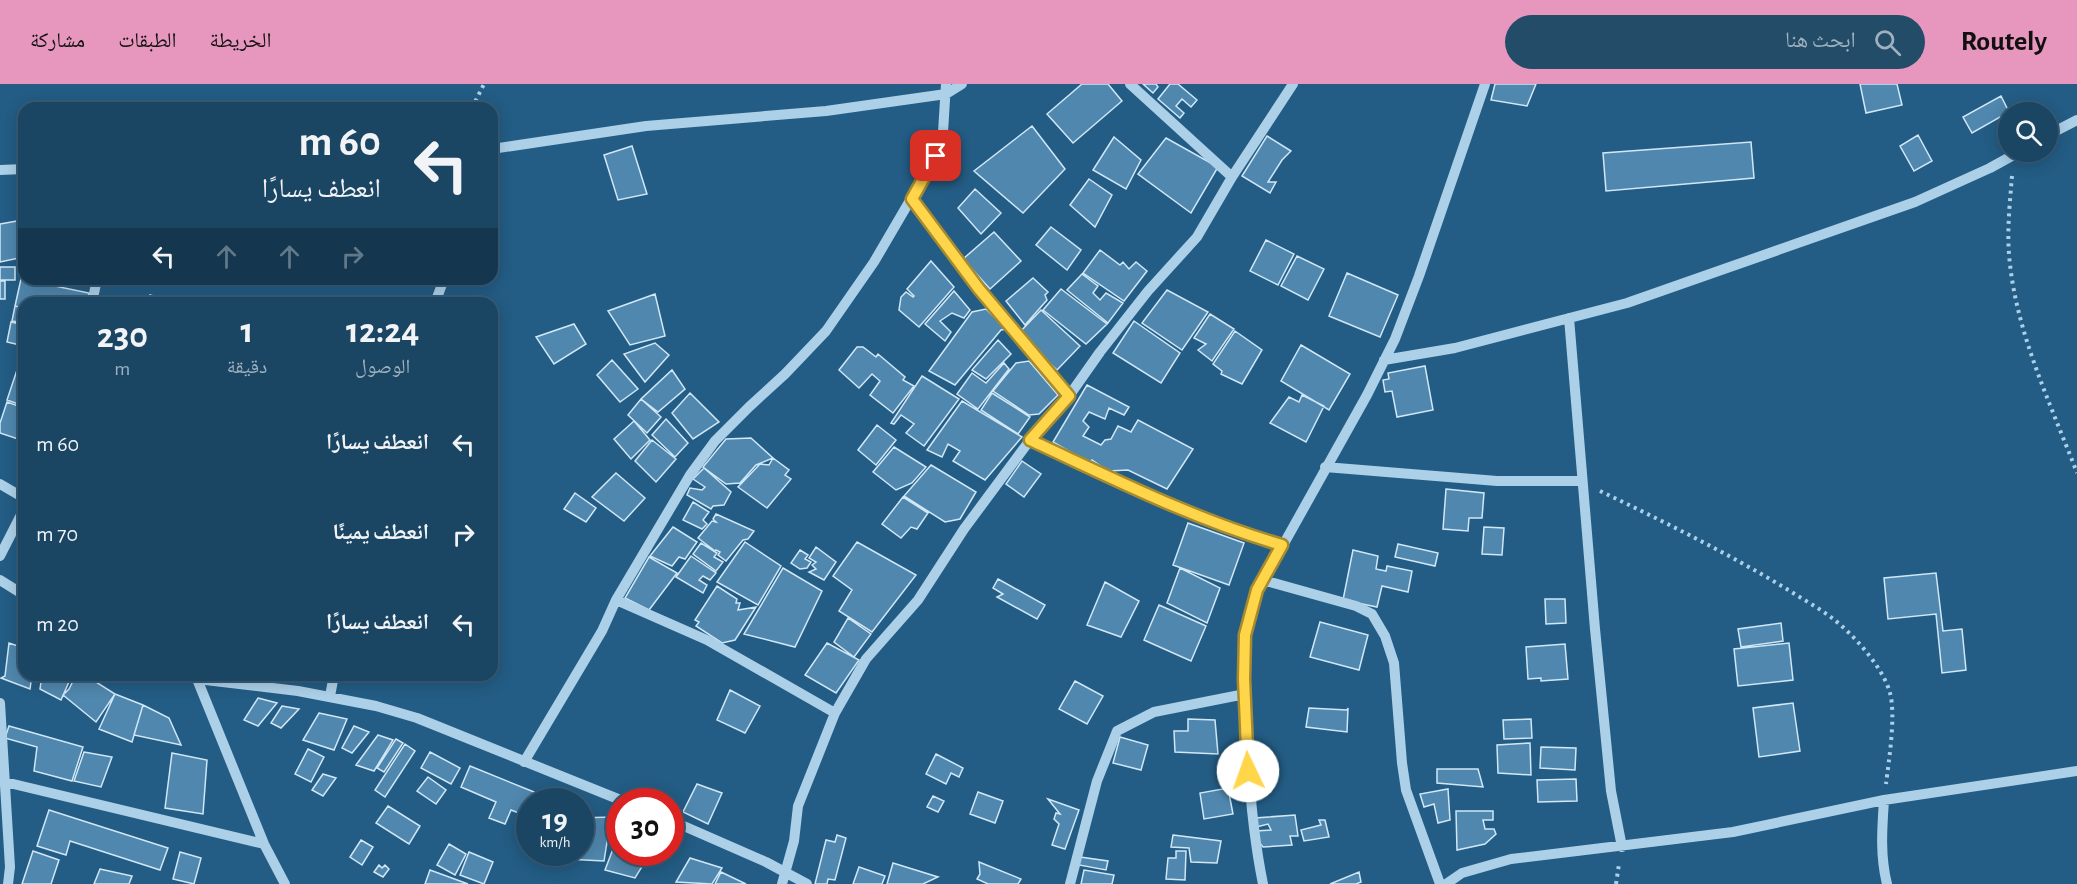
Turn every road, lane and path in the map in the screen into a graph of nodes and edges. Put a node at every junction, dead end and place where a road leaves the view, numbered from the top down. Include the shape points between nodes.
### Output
1 (484, 84) edge
2 (962, 84) edge
3 (1130, 84) edge
4 (1293, 84) edge
5 (1485, 84) edge
6 (946, 89) edge
7 (475, 102) edge
8 (2077, 120) edge
9 (2058, 130) edge
10 (498, 148) edge
11 (2000, 162) edge
12 (2015, 162) edge
13 (18, 169) edge
14 (0, 170) edge
15 (1233, 177) junction
16 (912, 199) junction
17 (1569, 318) junction
18 (1384, 360) junction
19 (1069, 396) junction
20 (1030, 440) junction
21 (1325, 467) junction
22 (2077, 473) edge
23 (1581, 481) junction
24 (0, 484) edge
25 (18, 494) edge
26 (18, 521) edge
27 (1282, 545) junction
28 (0, 556) edge
29 (0, 580) edge
30 (1263, 580) junction
31 (18, 591) edge
32 (616, 600) junction
33 (198, 681) edge
34 (213, 681) edge
35 (333, 681) edge
36 (1245, 694) junction
37 (330, 696) junction
38 (0, 703) edge
39 (835, 713) junction
40 (524, 762) junction
41 (2077, 771) edge
42 (5, 782) junction
43 (606, 794) edge
44 (1884, 800) junction
45 (684, 826) edge
46 (264, 844) junction
47 (1622, 847) junction
48 (786, 872) junction
49 (8, 884) edge
50 (285, 884) edge
51 (782, 884) edge
52 (807, 884) edge
53 (1070, 884) edge
54 (1263, 884) edge
55 (1440, 884) edge
56 (1446, 884) edge
57 (1887, 884) edge

1 - 7 path
2 - 6 street
3 - 15 street
4 - 15 street
5 - 18 street via 1419,276
6 - 10 street via 826,111 646,126
6 - 16 street via 943,132 936,156
8 - 9 street
11 - 17 street via 1915,202 1846,227 1627,303
12 - 22 path via 2008,253 2015,299 2029,350
13 - 14 street
15 - 19 street via 1197,237 1148,291
16 - 19 street via 979,289
16 - 32 street via 826,331 715,441 690,475
17 - 18 street via 1455,348
17 - 23 street
18 - 21 street
19 - 20 street
20 - 27 street via 1146,495
20 - 39 street via 918,600 866,659
21 - 23 street via 1497,482
21 - 27 street
23 - 44 path via 1762,574 1833,619 1857,642 1878,667 1890,694 1892,734
23 - 47 street via 1611,791
24 - 25 street
26 - 28 street
27 - 30 street
29 - 31 street
30 - 36 street via 1245,635
30 - 55 street via 1356,606 1372,615 1385,636 1395,663 1406,790
32 - 39 street via 707,640
32 - 40 street via 602,631
33 - 46 street
34 - 37 street
35 - 37 street
36 - 53 street via 1154,712 1118,731 1096,781
36 - 54 street via 1250,795
37 - 40 street via 417,718
38 - 42 street
39 - 48 street via 798,806
40 - 43 street
41 - 44 street
42 - 46 street
42 - 49 street
44 - 47 street via 1733,831
44 - 57 street via 1883,866
45 - 48 street
46 - 50 street
47 - 56 street via 1511,859 1462,873
48 - 51 street
48 - 52 street

